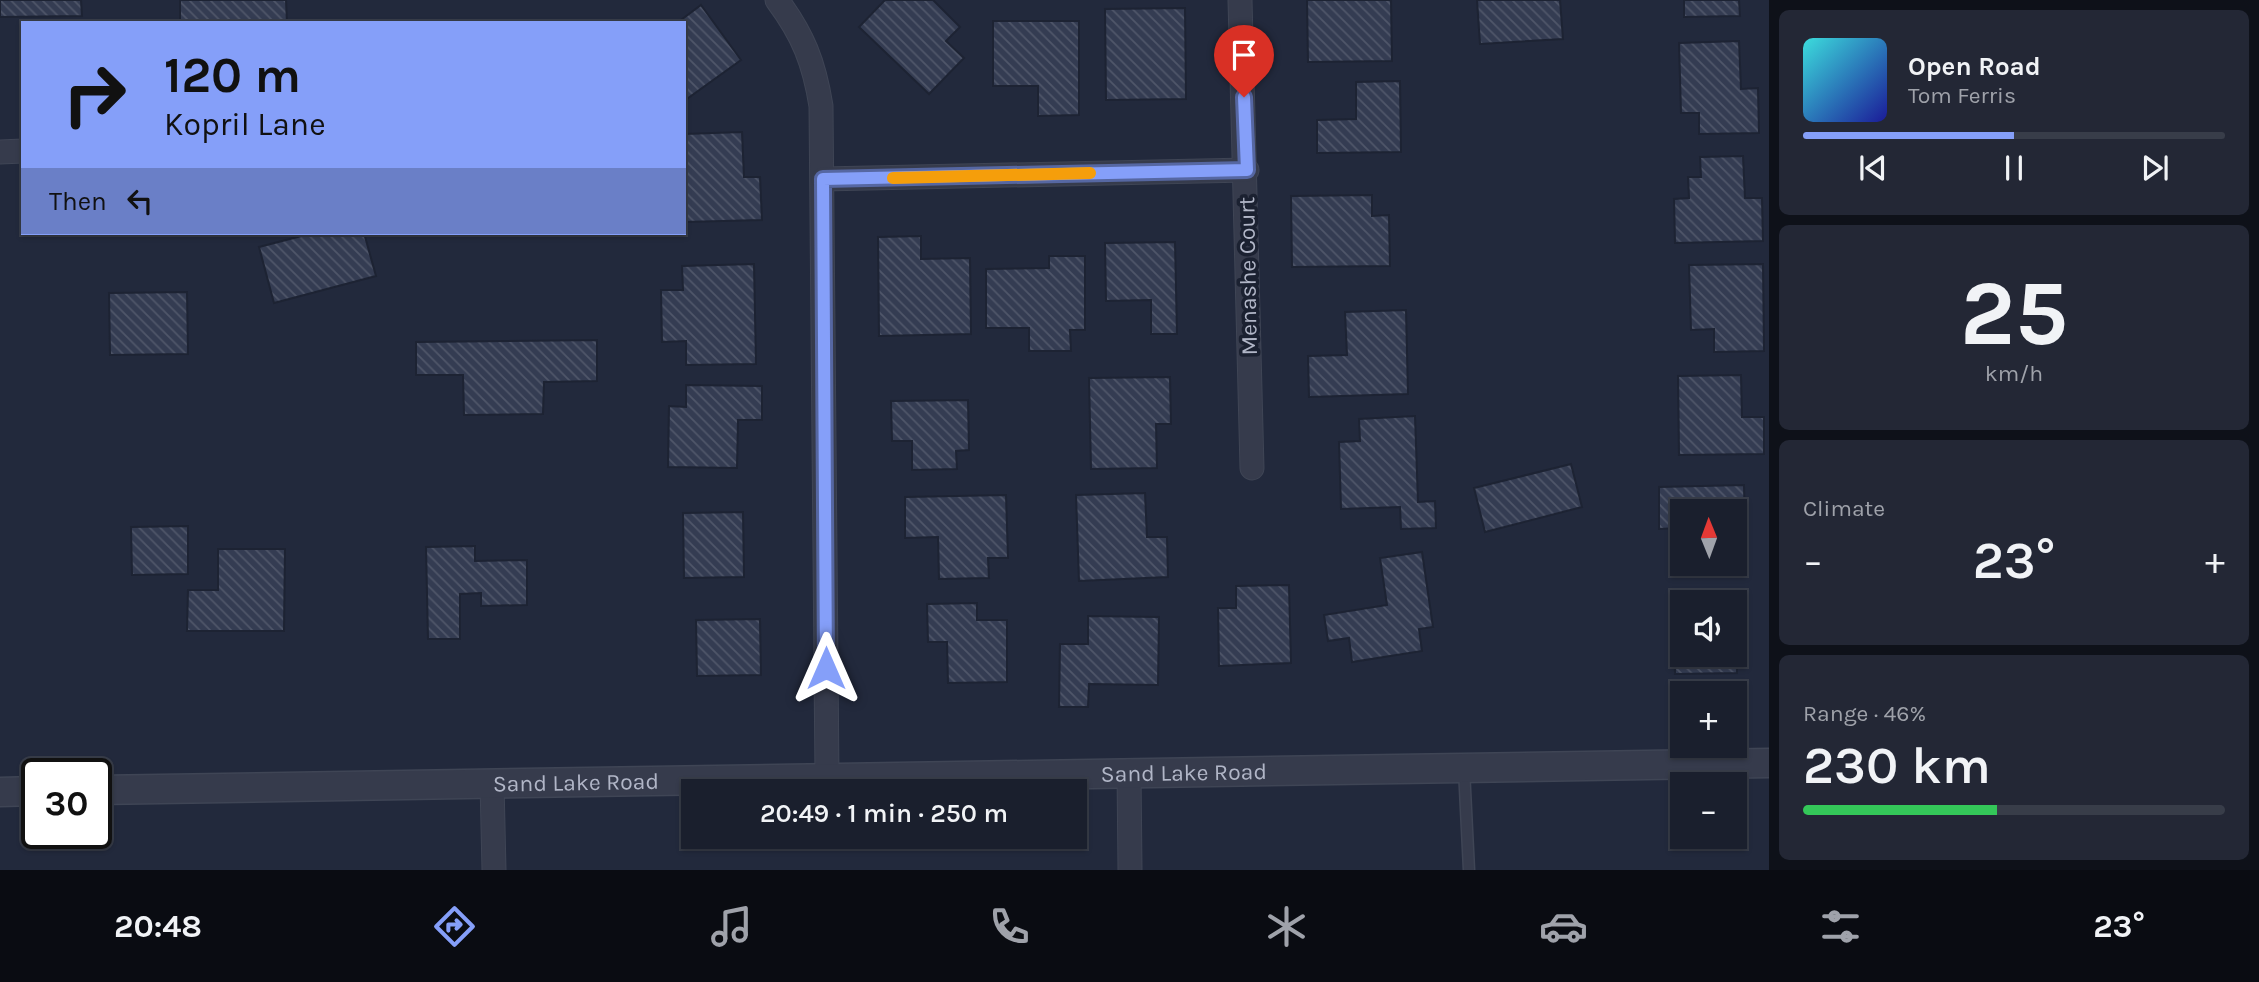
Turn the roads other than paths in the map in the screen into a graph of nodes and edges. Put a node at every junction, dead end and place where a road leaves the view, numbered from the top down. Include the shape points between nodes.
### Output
1 (777, 0) edge
2 (1240, 0) edge
3 (21, 151) edge
4 (0, 152) edge
5 (1247, 170) junction
6 (823, 179) junction
7 (1252, 468) dead end
8 (1769, 763) edge
9 (1464, 766) junction
10 (1129, 771) junction
11 (827, 776) junction
12 (492, 783) junction
13 (112, 790) edge
14 (21, 791) edge
15 (0, 792) edge
16 (494, 870) edge
17 (1130, 870) edge
18 (1469, 870) edge

1 - 6 street via 799,30 816,73
2 - 5 street, Menashe Court
3 - 4 street
5 - 6 street
5 - 7 street, Menashe Court
6 - 11 street
8 - 9 street, Sand Lake Road
9 - 10 street, Sand Lake Road
9 - 18 lane
10 - 11 street, Sand Lake Road
10 - 17 street
11 - 12 street, Sand Lake Road
12 - 13 street, Sand Lake Road
12 - 16 street
14 - 15 street

